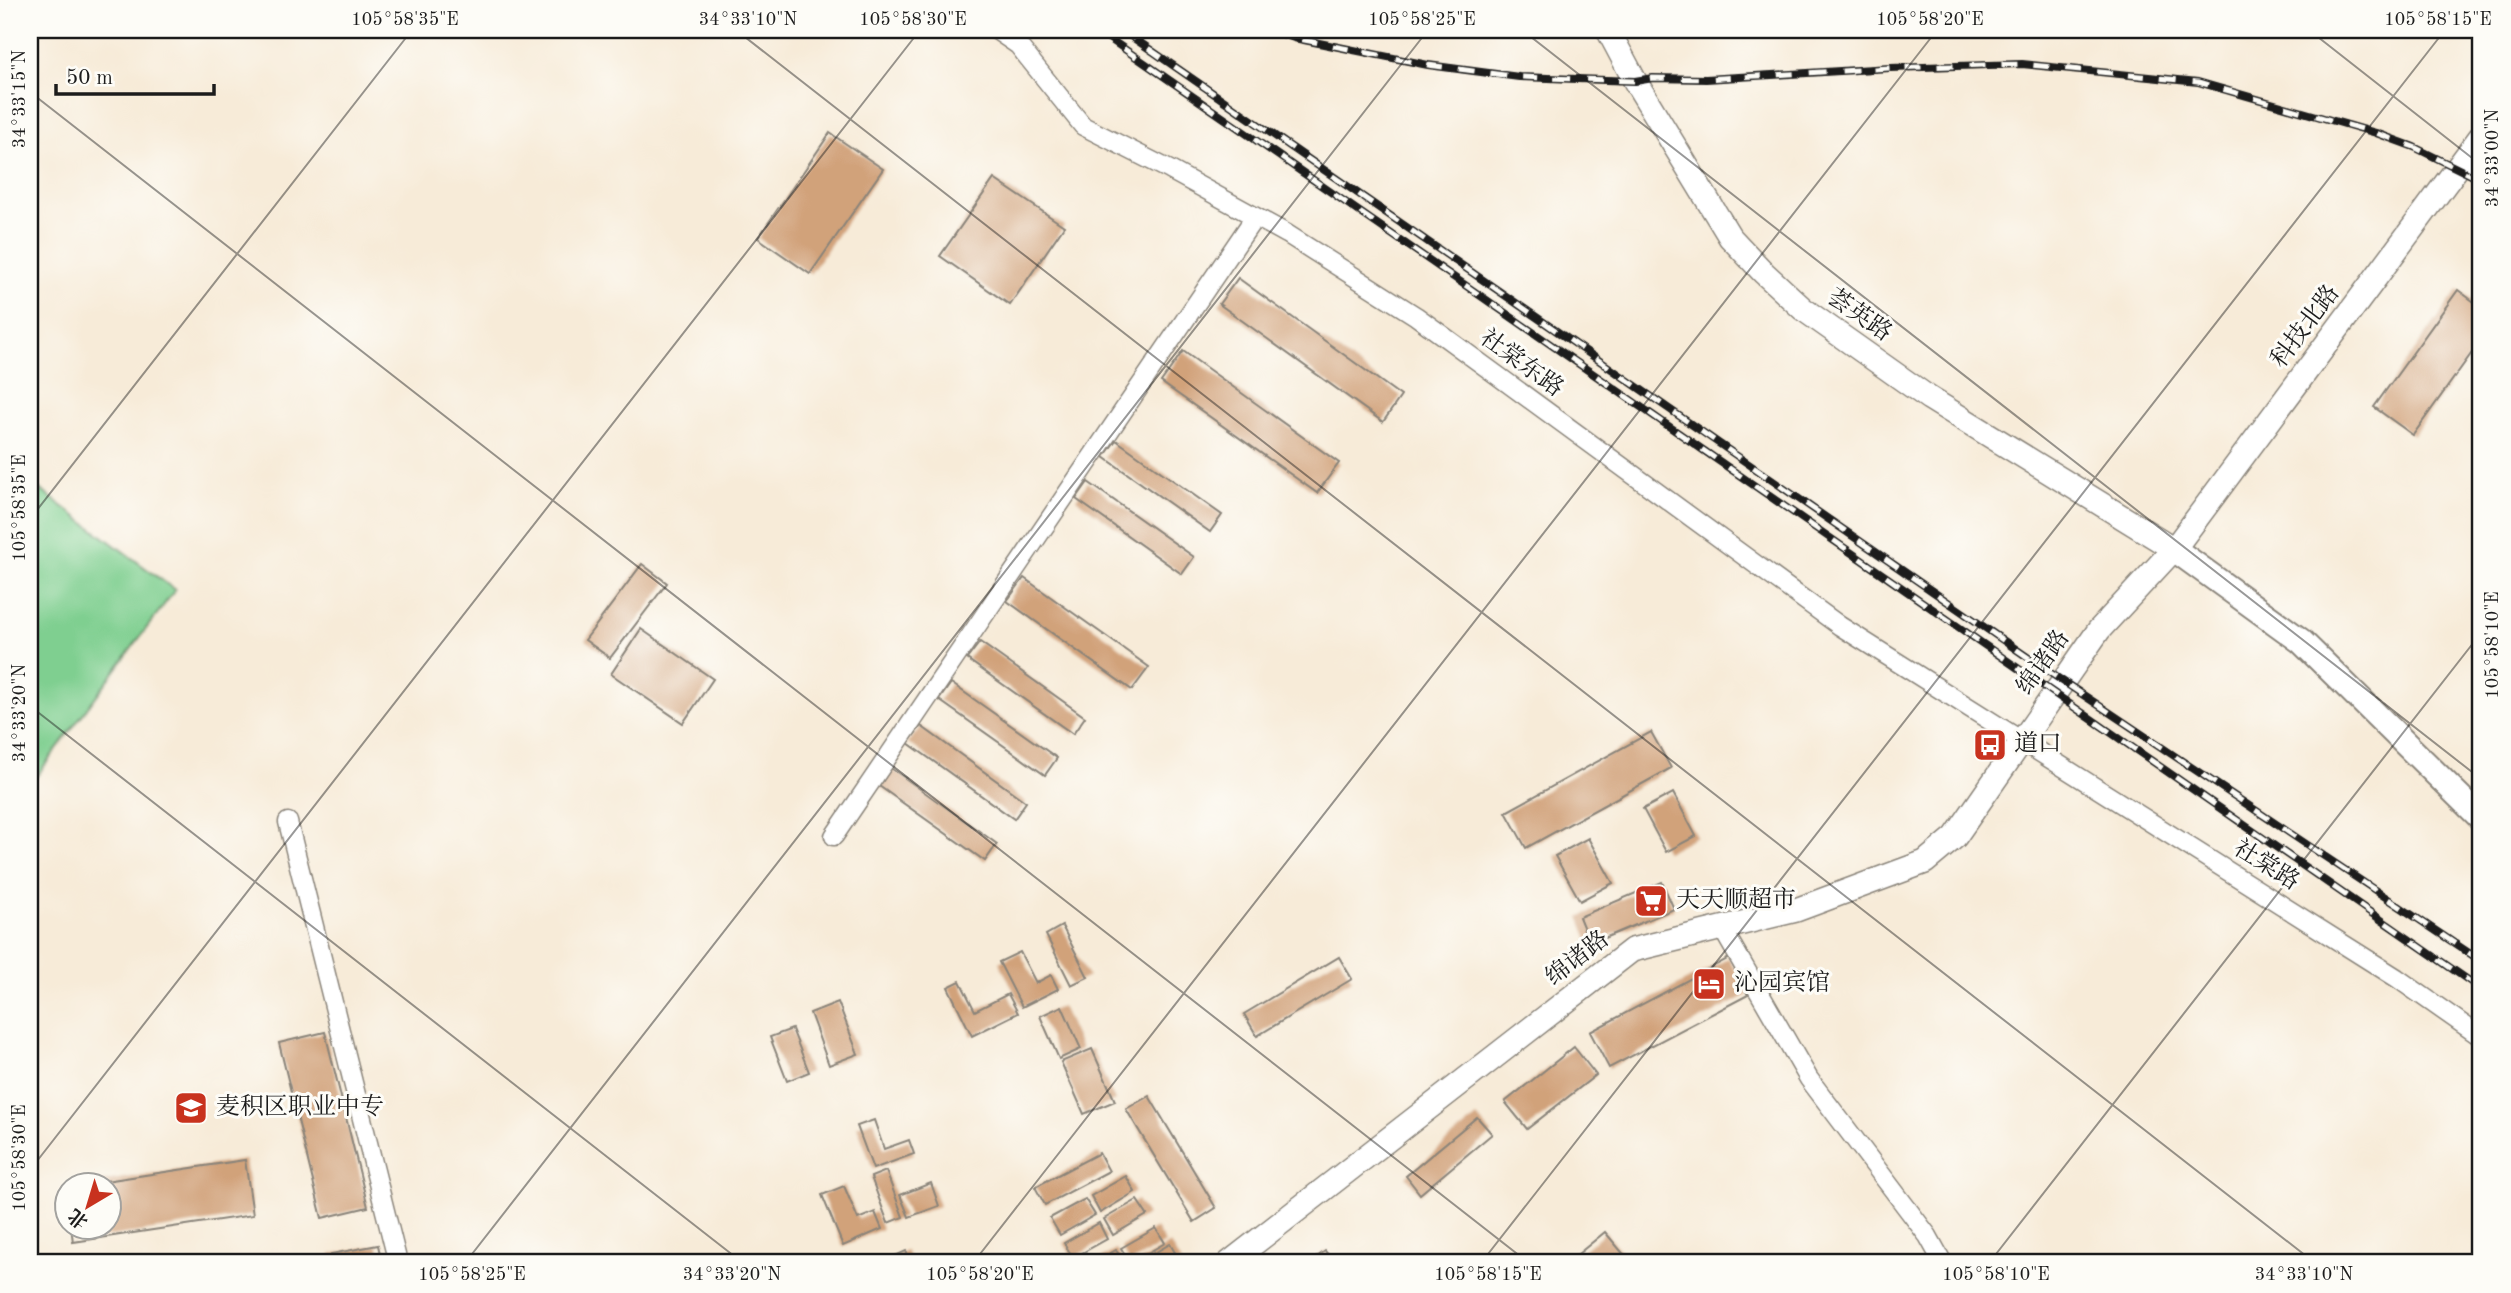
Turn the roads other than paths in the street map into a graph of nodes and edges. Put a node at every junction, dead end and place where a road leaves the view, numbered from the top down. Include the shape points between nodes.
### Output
1 (996, 30) edge
2 (1608, 30) edge
3 (2481, 136) edge
4 (1255, 217) junction
5 (2174, 549) junction
6 (2021, 742) junction
7 (2481, 818) edge
8 (288, 822) dead end
9 (834, 836) dead end
10 (1722, 928) junction
11 (2481, 1037) edge
12 (398, 1263) edge
13 (1229, 1263) edge
14 (1942, 1263) edge

1 - 4 street, 社棠东路 via 1018,45 1083,126
2 - 5 street, 荟英路 via 1730,237 1764,274 1803,309 1929,398
3 - 5 street, 科技北路
4 - 6 street, 社棠东路 via 1416,316 1840,626
4 - 9 street
5 - 6 street, 绵诸路 via 2099,630
5 - 7 main road via 2301,640
6 - 10 street, 绵诸路 via 1955,837 1925,862 1796,910
6 - 11 street, 社棠路 via 2397,978
8 - 12 street
10 - 13 street, 绵诸路 via 1632,950
10 - 14 street via 1809,1079 1928,1236

